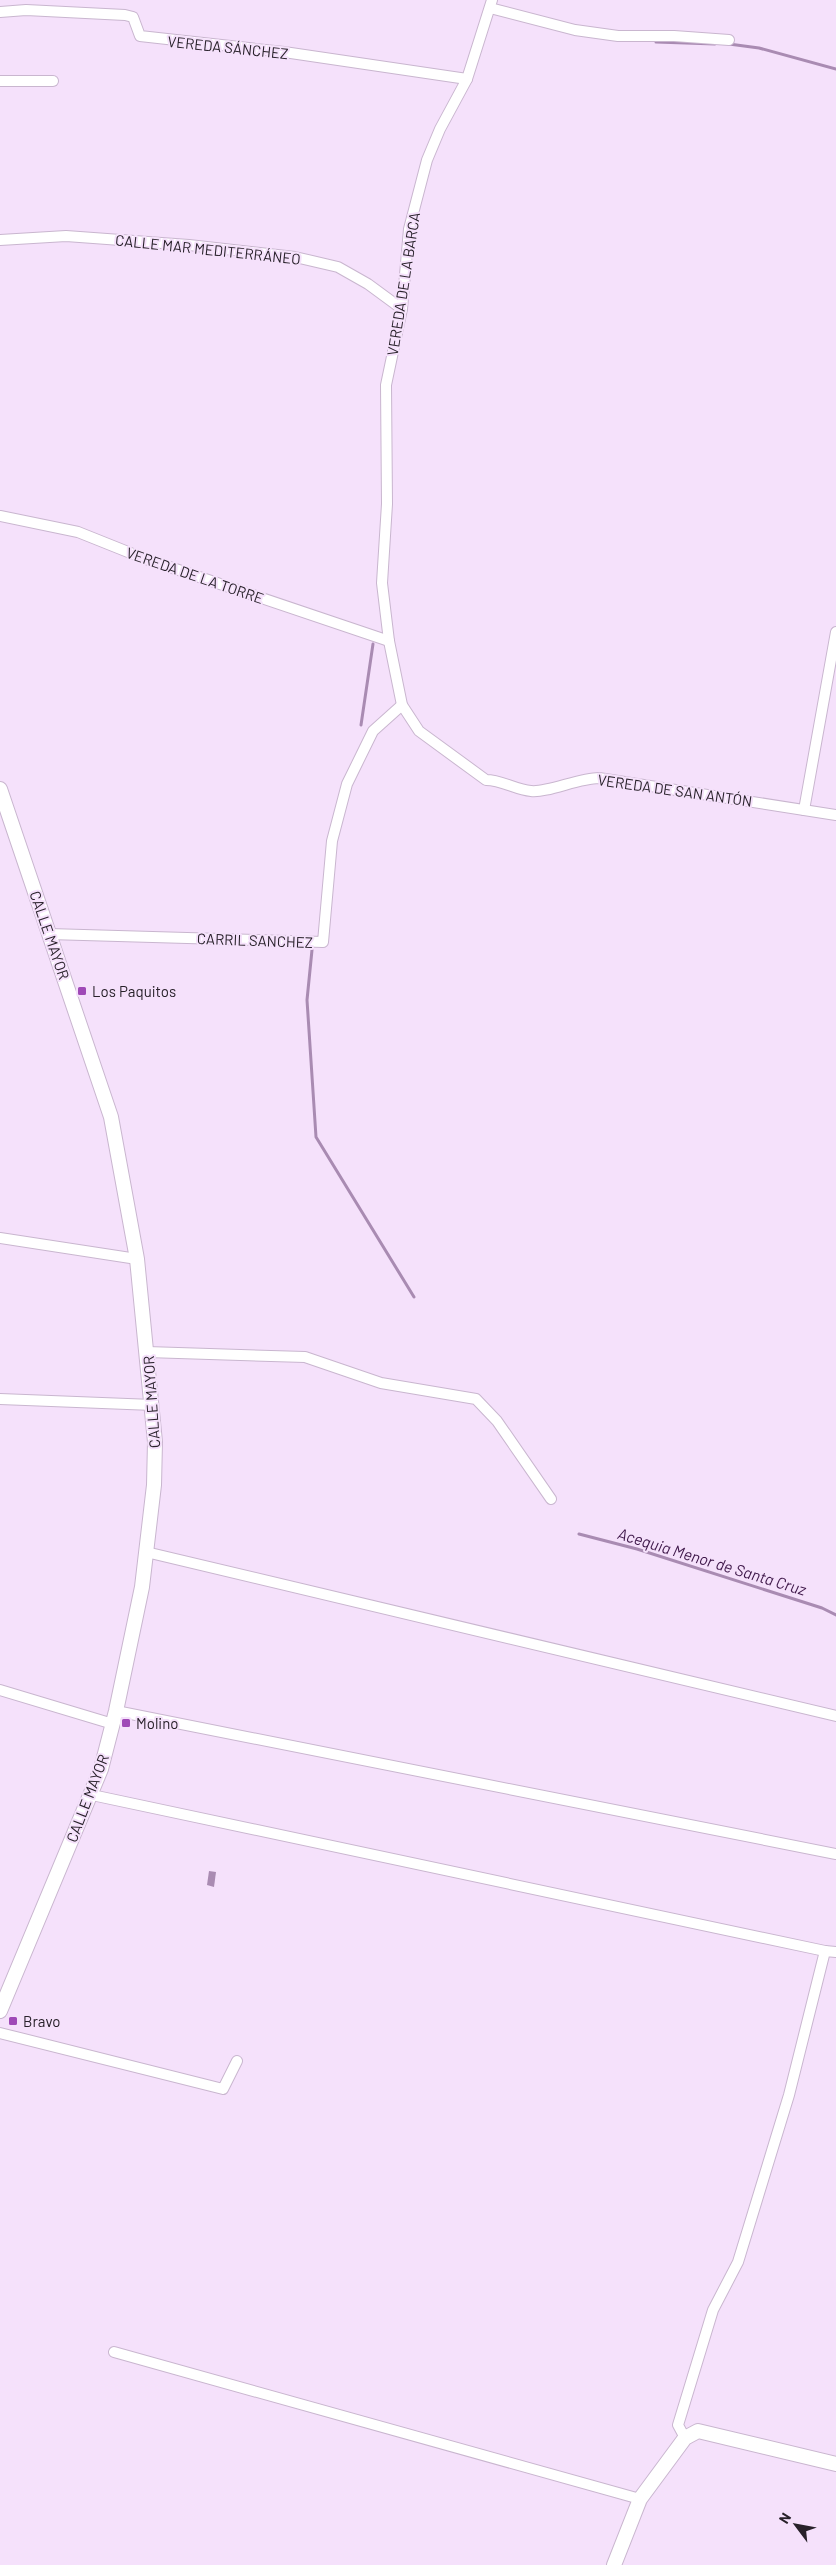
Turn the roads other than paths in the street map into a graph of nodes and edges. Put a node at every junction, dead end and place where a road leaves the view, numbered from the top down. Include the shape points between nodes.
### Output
1 (491, 4) edge
2 (0, 12) edge
3 (729, 40) dead end
4 (467, 80) junction
5 (0, 81) edge
6 (53, 81) dead end
7 (0, 240) edge
8 (402, 309) junction
9 (0, 516) edge
10 (836, 632) edge
11 (389, 641) junction
12 (402, 705) junction
13 (0, 789) edge
14 (804, 810) junction
15 (836, 814) edge
16 (49, 934) junction
17 (0, 1238) edge
18 (137, 1259) junction
19 (148, 1352) junction
20 (0, 1399) edge
21 (153, 1405) junction
22 (551, 1499) dead end
23 (146, 1552) junction
24 (0, 1690) edge
25 (836, 1716) edge
26 (114, 1718) junction
27 (92, 1795) junction
28 (836, 1854) edge
29 (825, 1951) junction
30 (836, 1952) edge
31 (1, 2004) edge
32 (0, 2033) edge
33 (237, 2062) dead end
34 (114, 2352) dead end
35 (685, 2438) junction
36 (836, 2464) edge
37 (640, 2499) junction
38 (614, 2565) edge

1 - 3 street via 575,30 609,35
1 - 4 street, VEREDA DE LA BARCA
2 - 4 street, VEREDA SÁNCHEZ via 26,10 125,15 133,17 140,36 284,52
4 - 8 street, VEREDA DE LA BARCA via 427,160 409,229
5 - 6 street
7 - 8 street, CALLE MAR MEDITERRÁNEO via 66,236 295,257 338,267
8 - 11 street, VEREDA DE LA BARCA via 386,385 387,504 382,582
9 - 11 street, VEREDA DE LA TORRE via 78,532
10 - 14 street
11 - 12 street, VEREDA DE SAN ANTÓN
12 - 14 street, VEREDA DE SAN ANTÓN via 420,731 486,780 532,792 599,778
12 - 16 street, CARRIL SANCHEZ via 374,731 347,784 332,841 323,942
13 - 16 main road, CALLE MAYOR
14 - 15 street, VEREDA DE SAN ANTÓN
16 - 18 main road, CALLE MAYOR via 108,1103
17 - 18 street
18 - 19 main road, CALLE MAYOR
19 - 21 main road, CALLE MAYOR
19 - 22 street via 305,1357 381,1383 476,1399 497,1421
20 - 21 street
21 - 23 main road, CALLE MAYOR via 154,1485
23 - 25 street
23 - 26 main road, CALLE MAYOR via 137,1614
24 - 26 street
26 - 27 main road, CALLE MAYOR
26 - 28 street
27 - 29 street
27 - 31 main road, CALLE MAYOR
29 - 30 street
29 - 35 street via 789,2095 738,2262 713,2310 678,2425
32 - 33 street via 223,2089
34 - 37 street
35 - 36 main road via 698,2431
35 - 37 main road
37 - 38 main road

